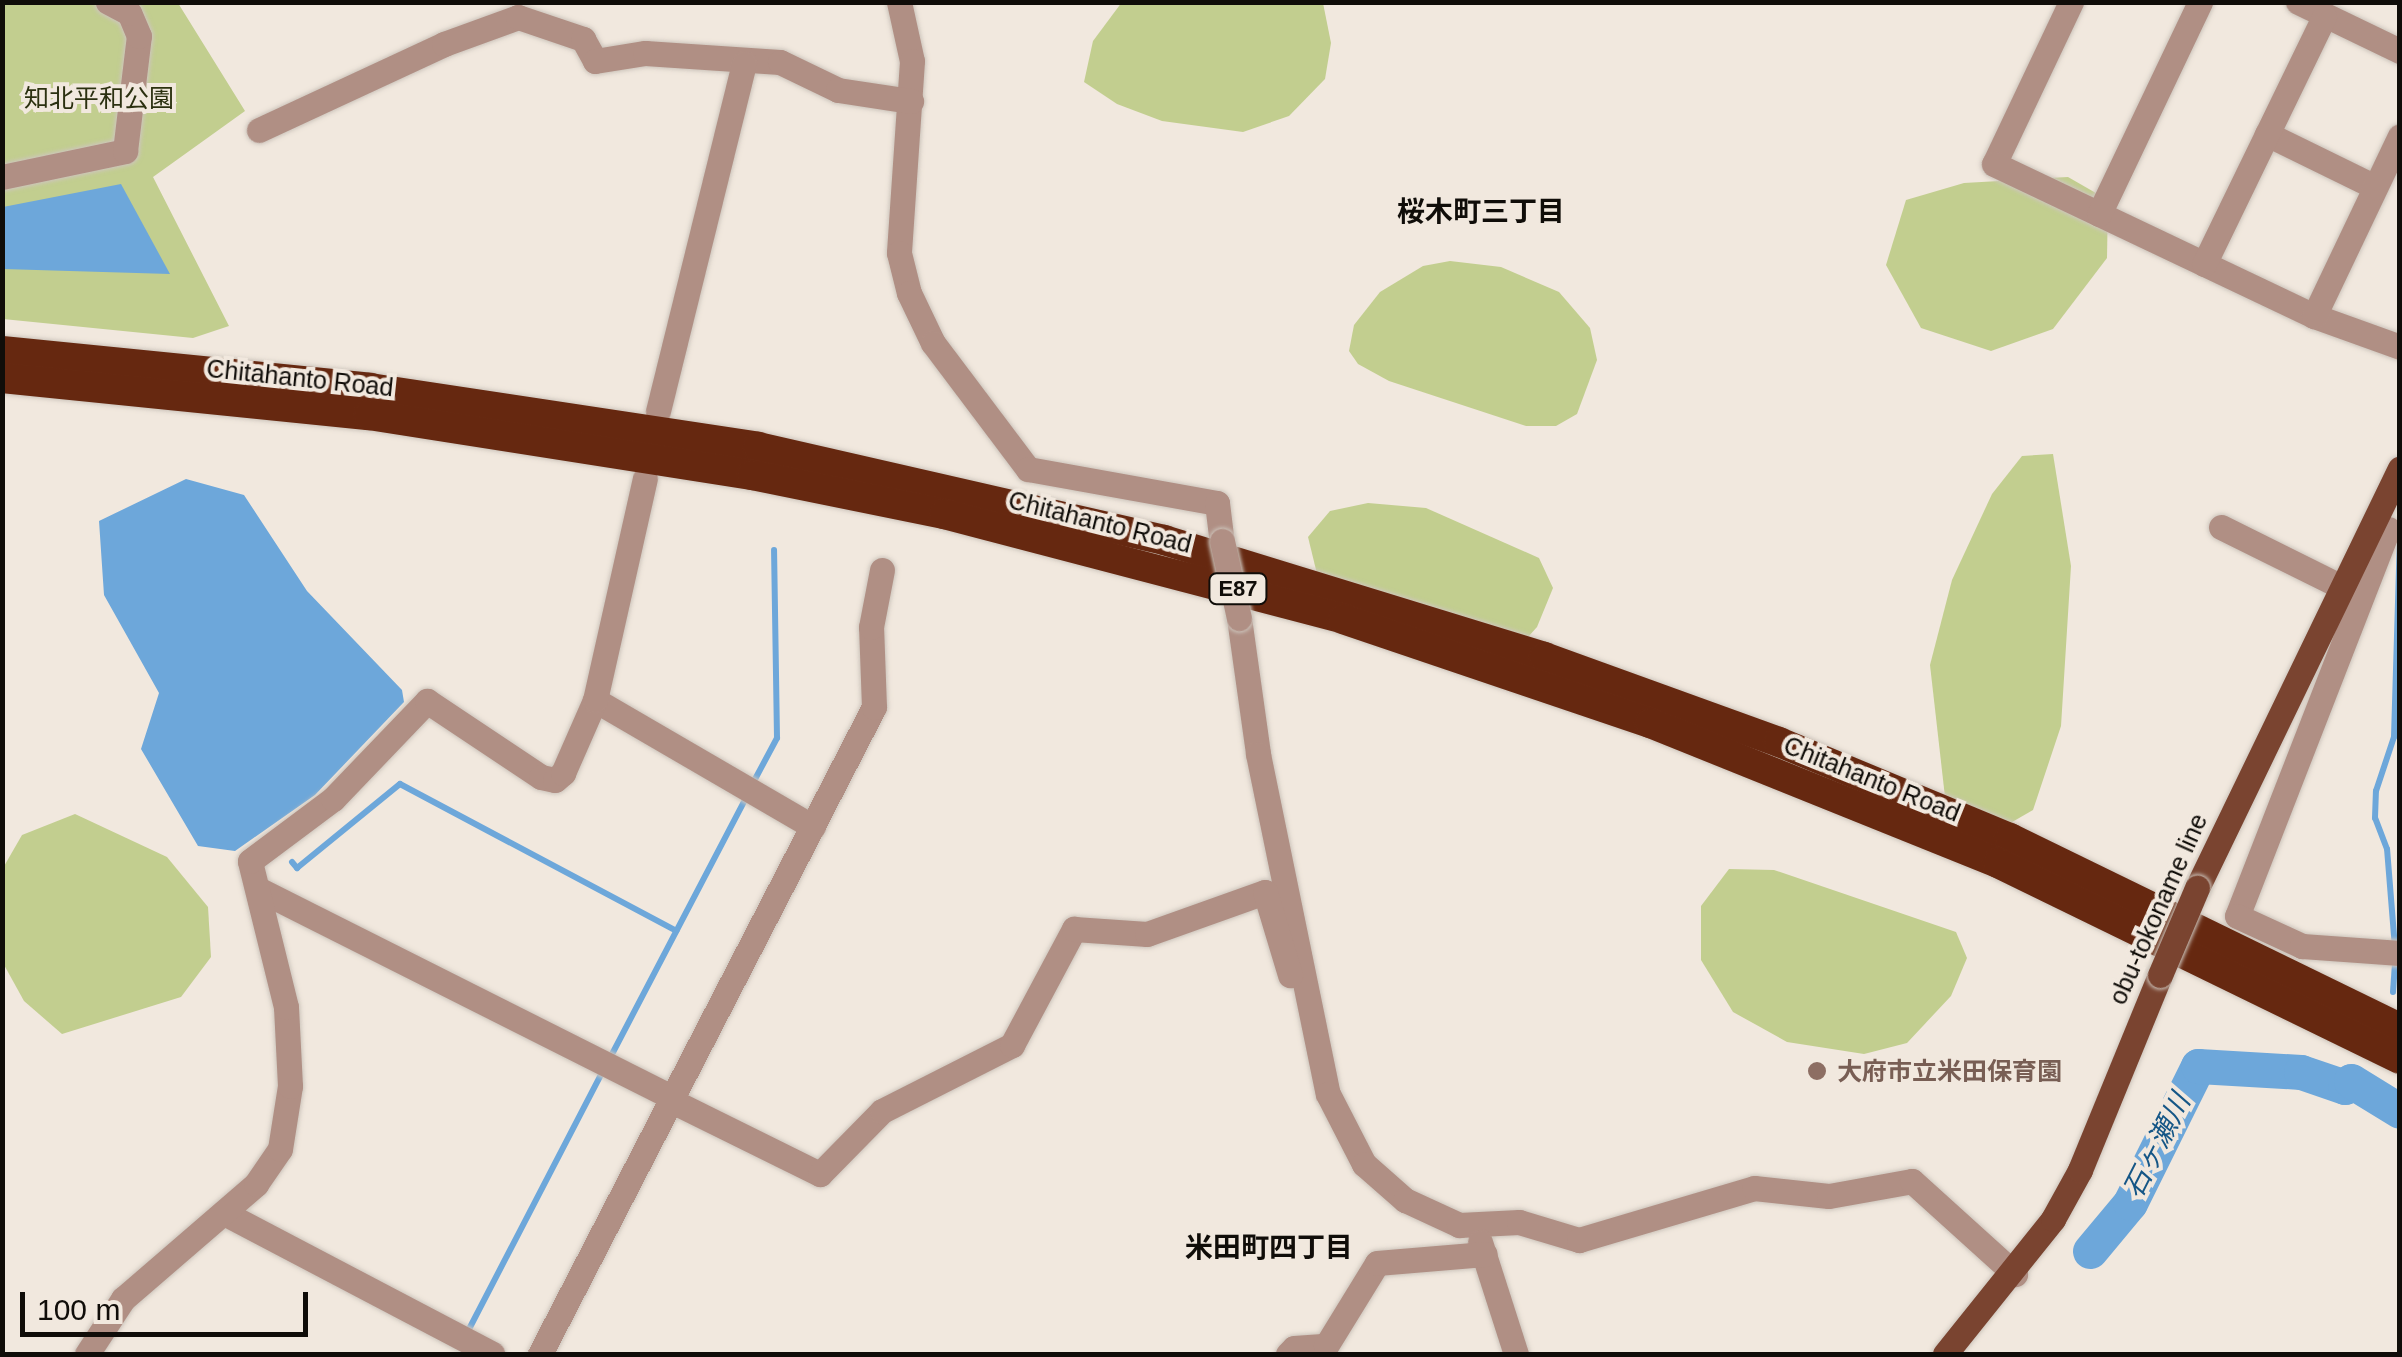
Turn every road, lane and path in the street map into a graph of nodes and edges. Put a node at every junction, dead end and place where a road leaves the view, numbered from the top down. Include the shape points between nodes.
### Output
1 (108, 2) edge
2 (899, 2) edge
3 (2072, 2) edge
4 (2200, 2) edge
5 (2298, 2) edge
6 (2324, 17) junction
7 (2400, 52) edge
8 (744, 63) junction
9 (911, 102) junction
10 (259, 130) dead end
11 (2267, 134) junction
12 (2400, 136) edge
13 (2, 177) edge
14 (2375, 187) junction
15 (2098, 214) junction
16 (2204, 264) junction
17 (2314, 316) junction
18 (2400, 347) edge
19 (2, 350) edge
20 (2, 378) edge
21 (658, 411) dead end
22 (2400, 469) edge
23 (645, 479) dead end
24 (2221, 527) dead end
25 (2386, 528) edge
26 (882, 570) dead end
27 (2340, 586) junction
28 (594, 700) junction
29 (812, 827) junction
30 (258, 890) junction
31 (2400, 953) edge
32 (1312, 998) junction
33 (2400, 1028) edge
34 (2400, 1060) edge
35 (672, 1100) junction
36 (224, 1212) junction
37 (1475, 1228) junction
38 (1484, 1254) junction
39 (2015, 1274) junction
40 (1957, 1350) edge
41 (87, 1354) edge
42 (492, 1354) edge
43 (540, 1354) edge
44 (1288, 1354) edge
45 (1516, 1354) edge

1 - 13 street via 128,12 139,36 124,151
2 - 9 street via 912,61
3 - 15 street via 1994,164
4 - 15 street
5 - 6 street
6 - 7 street
6 - 11 street
8 - 9 street via 780,62 838,90
8 - 10 street via 645,54 595,61 583,39 518,17 428,50
8 - 21 street
9 - 32 street, bridge via 900,252 916,314 1028,468 1061,480 1217,503 1258,754
11 - 14 street
11 - 16 street
12 - 14 street
14 - 17 street
15 - 16 street
16 - 17 street
17 - 18 street
19 - 33 highway, Chitahanto Road / E87 via 370,388 738,444 1164,540 1544,656 1779,742 2010,838
20 - 34 highway, Chitahanto Road / E87 via 369,415 752,474 944,514 1343,619 1650,723 1998,863
22 - 25 main road, obu-tokoname line
23 - 28 street
24 - 27 street
25 - 27 main road, obu-tokoname line
25 - 31 street via 2237,916 2302,946
26 - 29 street via 871,627 874,707
27 - 39 main road, obu-tokoname line, bridge via 2198,888 2080,1170
28 - 29 street
28 - 30 street via 554,780 427,701 332,799 250,861
29 - 35 street
30 - 35 street
30 - 36 street via 286,1007 286,1128 271,1168
32 - 35 street via 1293,984 1264,892 1147,934 1074,928 1012,1045 882,1111 820,1174
32 - 37 street via 1328,1094 1364,1164 1405,1200
35 - 43 street
36 - 41 street via 141,1280
36 - 42 street
37 - 38 street
37 - 39 street via 1488,1219 1519,1222 1578,1240 1754,1188 1829,1196 1912,1180
38 - 44 street via 1378,1263 1326,1346
38 - 45 street
39 - 40 main road, obu-tokoname line

